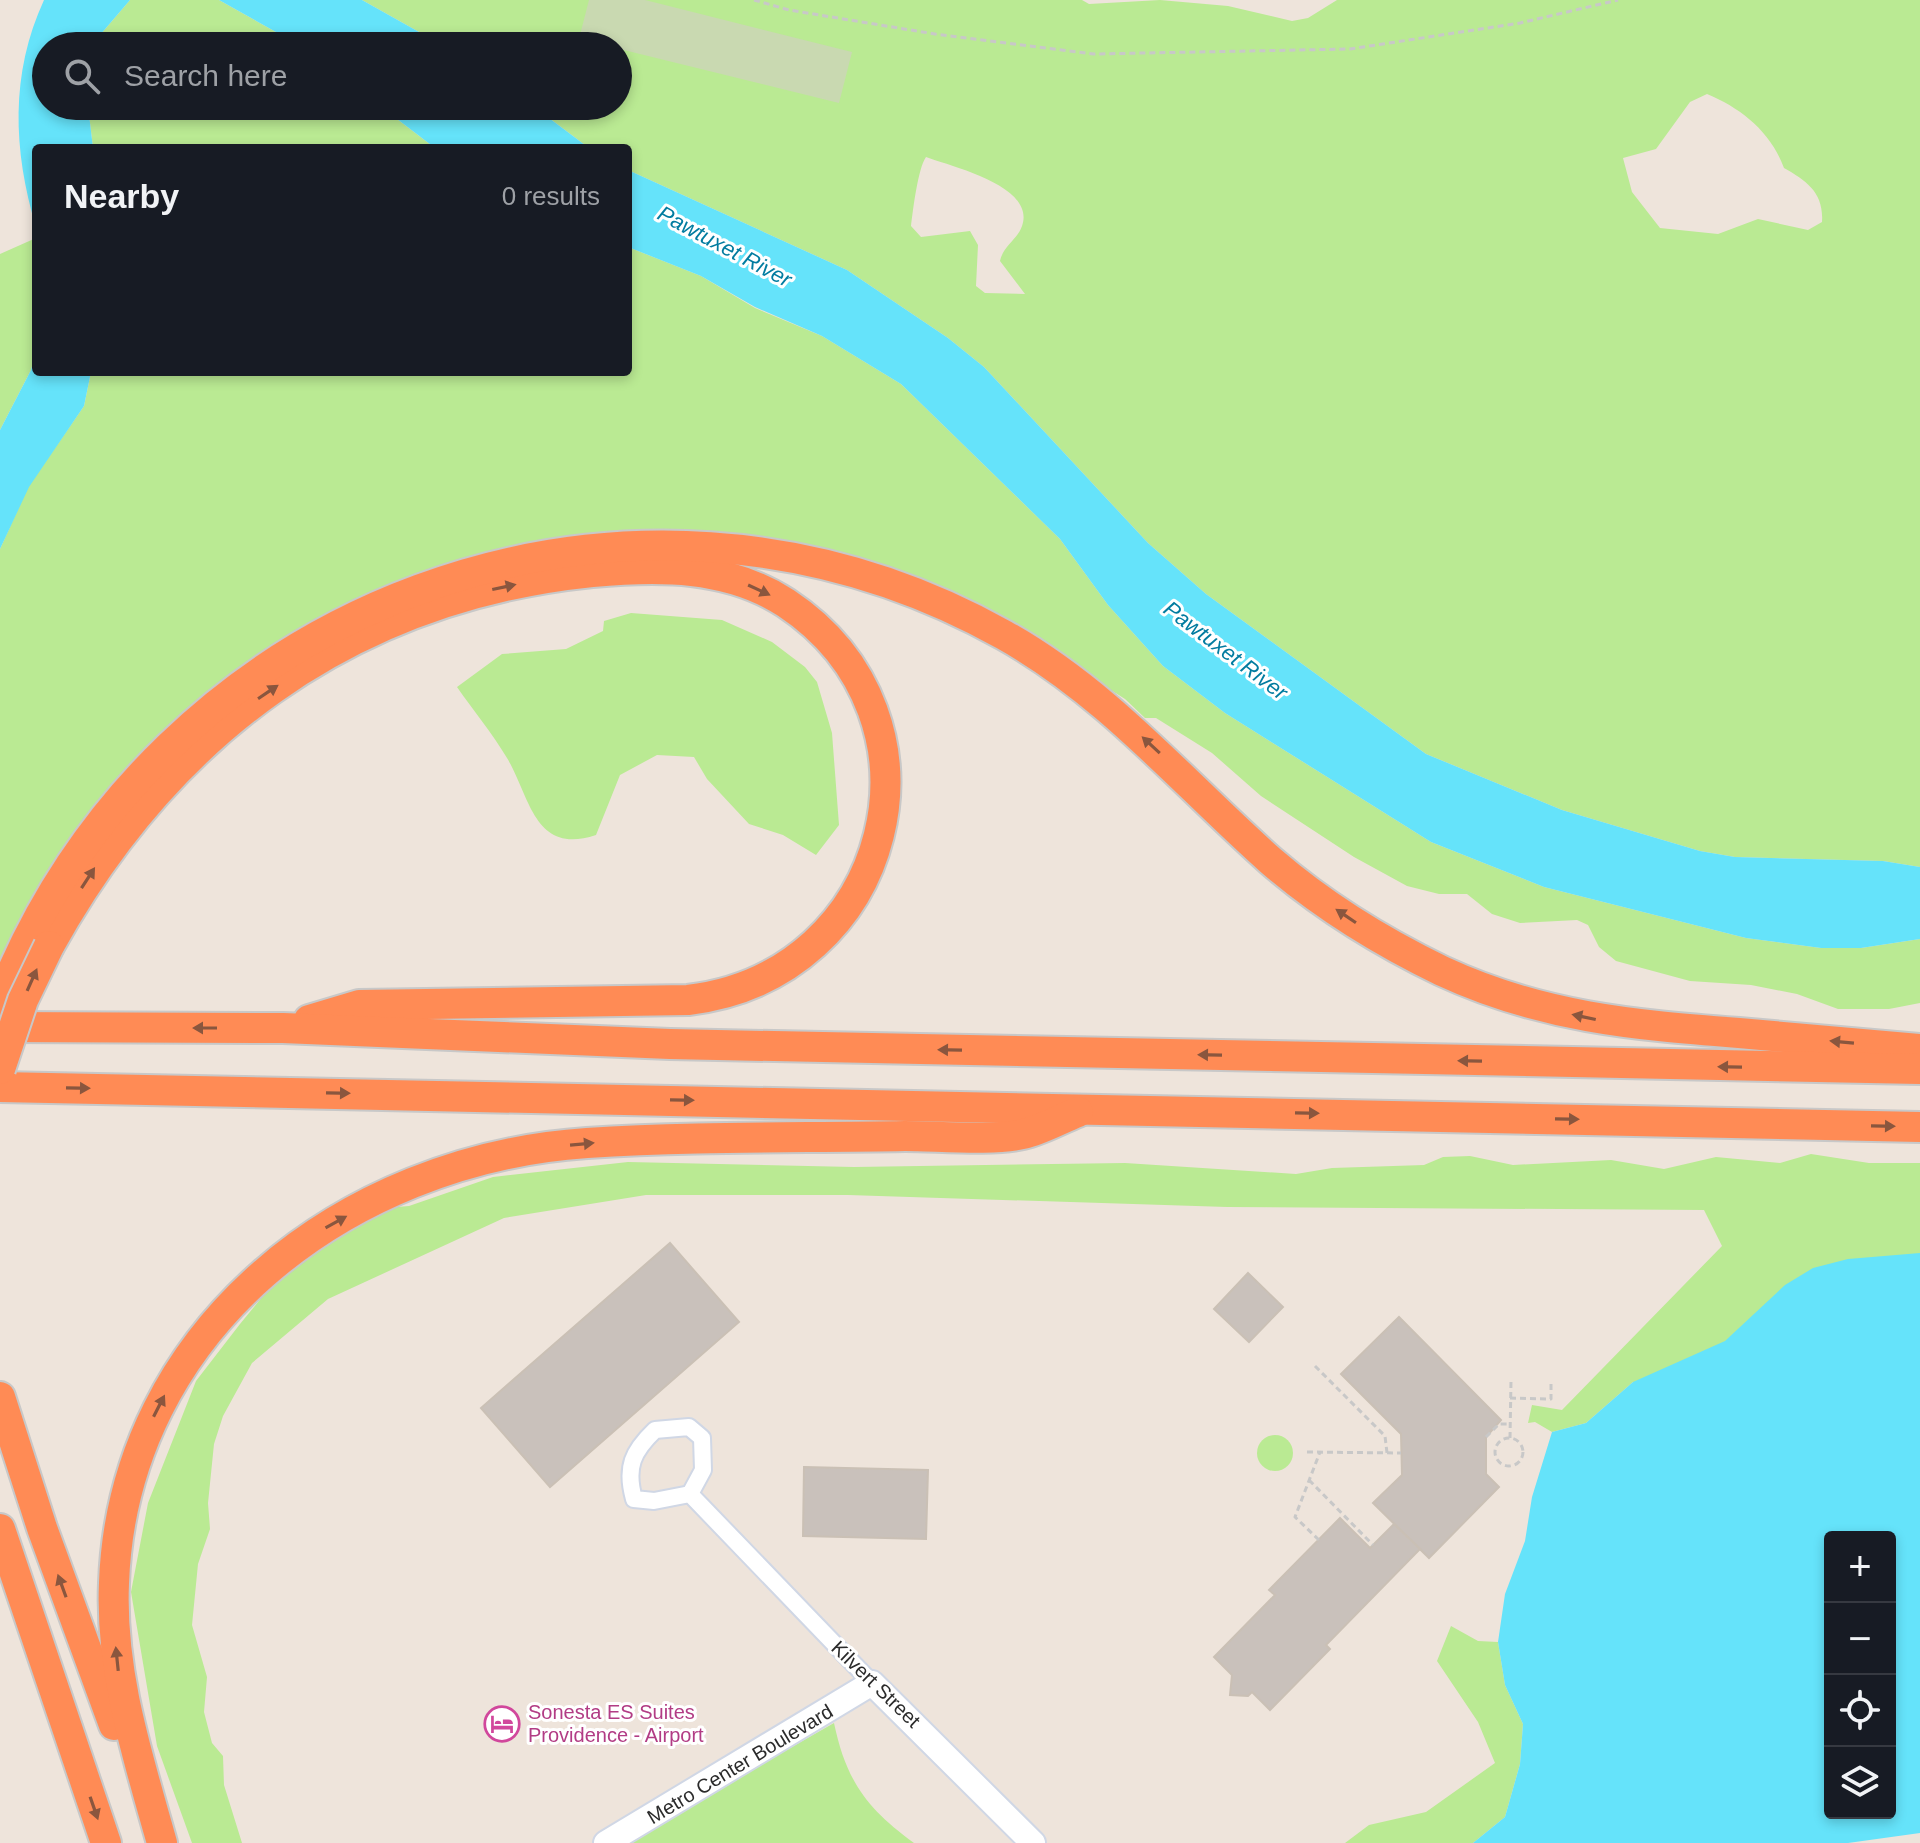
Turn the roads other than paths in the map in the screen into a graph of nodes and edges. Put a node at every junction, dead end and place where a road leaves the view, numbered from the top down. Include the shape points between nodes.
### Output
1 (39, 941) junction
2 (0, 1001) edge
3 (0, 1027) edge
4 (283, 1028) junction
5 (1920, 1049) edge
6 (0, 1069) edge
7 (1920, 1069) edge
8 (0, 1087) edge
9 (1089, 1108) junction
10 (1920, 1127) edge
11 (0, 1397) edge
12 (690, 1494) junction
13 (0, 1529) edge
14 (0, 1582) edge
15 (872, 1683) junction
16 (82, 1773) junction
17 (106, 1843) edge
18 (160, 1843) edge
19 (606, 1843) edge
20 (1033, 1843) edge

1 - 2 highway
1 -> 4 highway via 125,825 227,723 346,645 449,602 567,575 648,569 716,574 784,602 822,634 852,672 880,738 885,784 880,830 867,873 844,914 784,970 728,993 688,1000 359,1005
5 -> 1 highway via 1614,1023 1539,1007 1471,983 1378,936 1296,881 1110,708 1004,635 928,599 848,571 690,546 574,552 479,569 401,594 299,645 214,704 135,779 73,859
6 -> 1 highway, bridge
4 -> 3 highway
7 -> 4 highway via 685,1045
8 -> 9 highway
9 -> 10 highway
18 -> 9 highway via 118,1672 113,1585 124,1500 155,1413 184,1361 241,1293 286,1254 341,1219 406,1188 535,1150 663,1140 1022,1135
18 -> 11 highway via 59,1577
12 - 12 street via 703,1470 702,1438 689,1427 655,1430 634,1450 634,1499
12 - 15 street, Kilvert Street
13 - 16 highway
14 - 16 highway
15 - 19 street, Metro Center Boulevard
15 - 20 street, Kilvert Street
16 -> 17 highway

